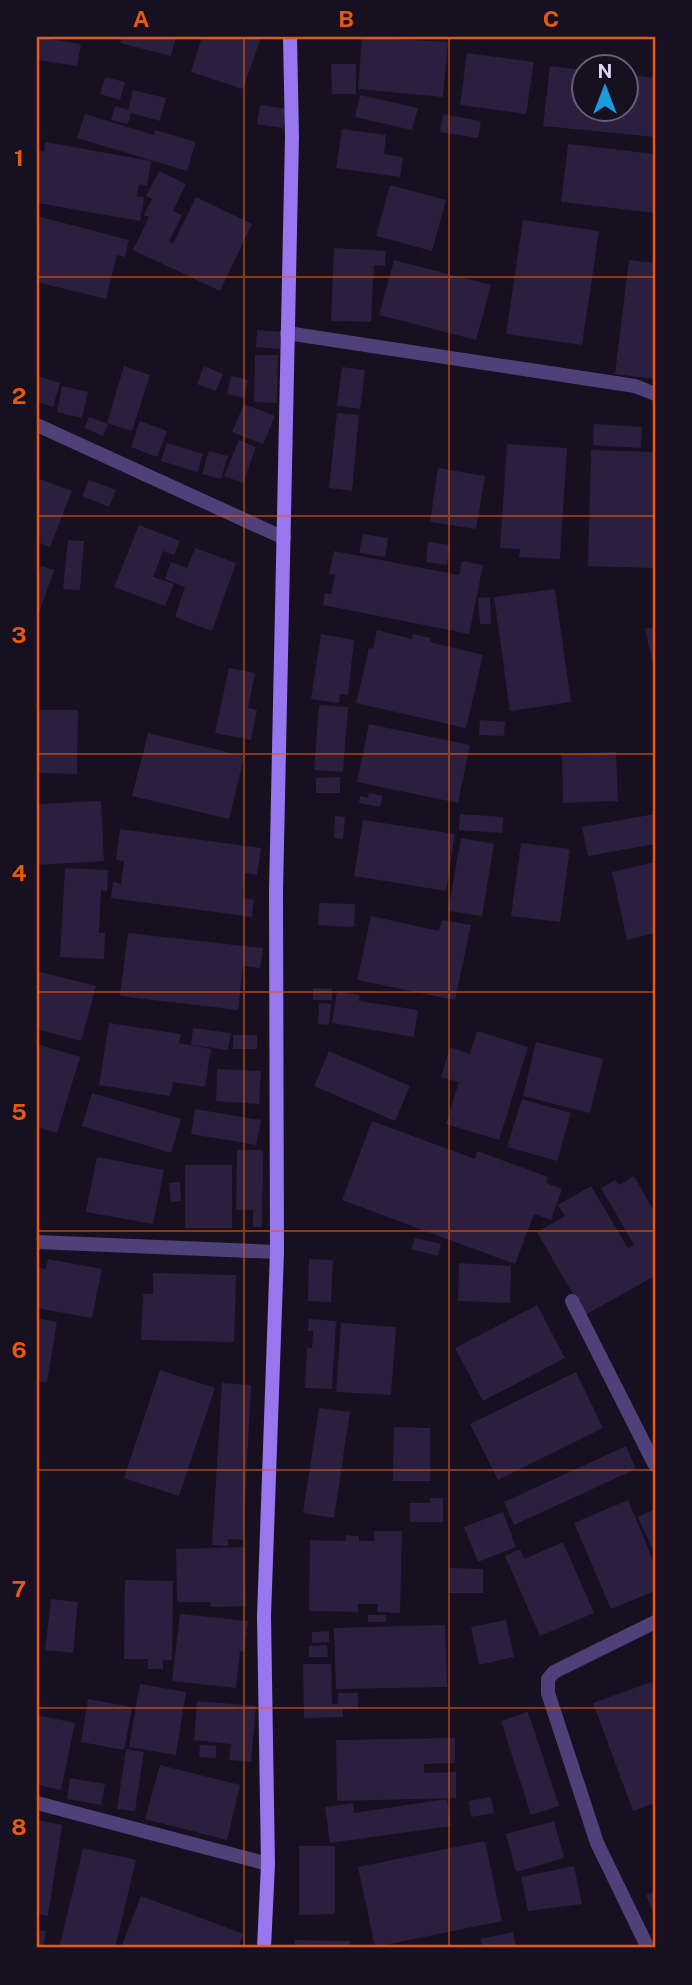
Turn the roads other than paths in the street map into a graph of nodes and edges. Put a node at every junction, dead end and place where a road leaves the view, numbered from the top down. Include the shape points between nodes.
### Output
1 (290, 37) edge
2 (287, 333) junction
3 (655, 394) edge
4 (37, 425) edge
5 (284, 538) junction
6 (37, 1242) edge
7 (277, 1252) junction
8 (572, 1301) dead end
9 (655, 1465) edge
10 (655, 1622) edge
11 (37, 1803) edge
12 (268, 1864) junction
13 (264, 1948) edge
14 (648, 1948) edge

1 - 2 street
2 - 3 street via 502,363 635,386
2 - 5 street
4 - 5 street
5 - 7 street via 276,892
6 - 7 street
7 - 12 street via 264,1616
8 - 9 street
10 - 14 street via 548,1679 548,1693 597,1843
11 - 12 street
12 - 13 street

